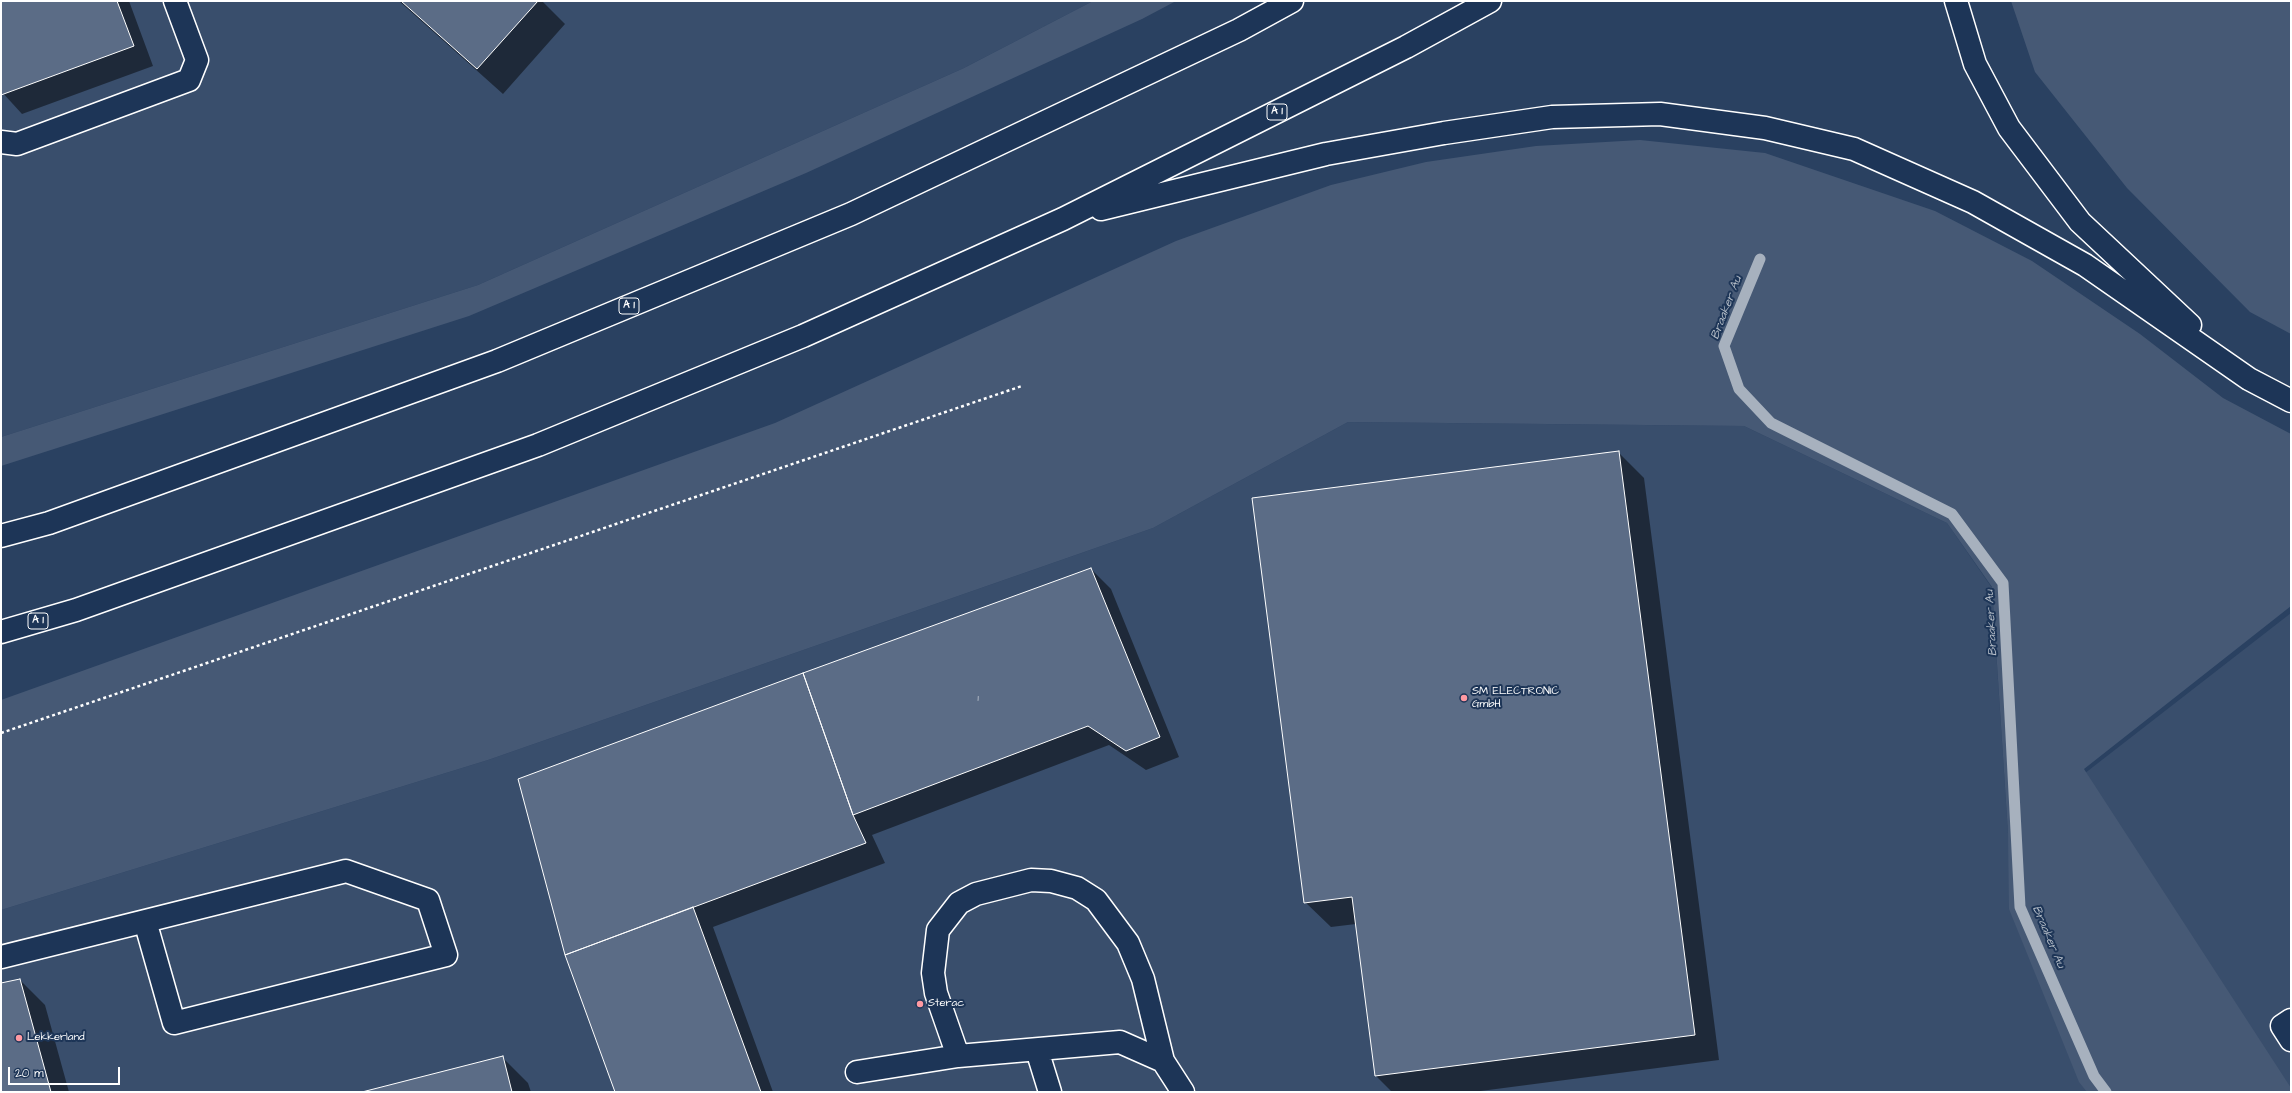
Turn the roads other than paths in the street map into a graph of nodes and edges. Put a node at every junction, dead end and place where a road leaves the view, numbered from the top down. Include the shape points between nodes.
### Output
1 (175, 1) edge
2 (1292, 1) edge
3 (1490, 1) edge
4 (1956, 1) edge
5 (1, 142) edge
6 (1063, 219) junction
7 (2248, 379) junction
8 (2291, 401) edge
9 (1, 536) edge
10 (1, 632) edge
11 (145, 921) junction
12 (1, 957) edge
13 (2291, 1020) edge
14 (2291, 1040) edge
15 (1037, 1050) junction
16 (958, 1056) junction
17 (1163, 1061) junction
18 (857, 1072) dead end
19 (1050, 1092) edge
20 (1183, 1092) edge

1 - 5 main road via 197,60 189,80 17,144
2 - 9 main road, A 1 via 1224,37 822,227 497,361 49,523
3 - 6 main road, A 1 via 1406,47
4 - 7 main road via 1975,64 2008,128 2080,222
6 - 7 main road via 1326,154 1552,117 1660,114 1765,128 1854,149 1973,202 2085,265
6 - 10 main road, A 1 via 803,336 538,445 76,610
7 - 8 main road
11 - 11 main road via 346,871 428,900 446,955 174,1023
11 - 12 main road
13 - 14 main road via 2282,1026
15 - 16 main road
15 - 17 main road via 1120,1042
15 - 19 main road
16 - 17 main road via 936,993 933,973 938,930 959,903 976,894 1031,880 1051,881 1077,888 1096,900 1110,916 1128,943 1143,979
16 - 18 main road
17 - 20 main road

